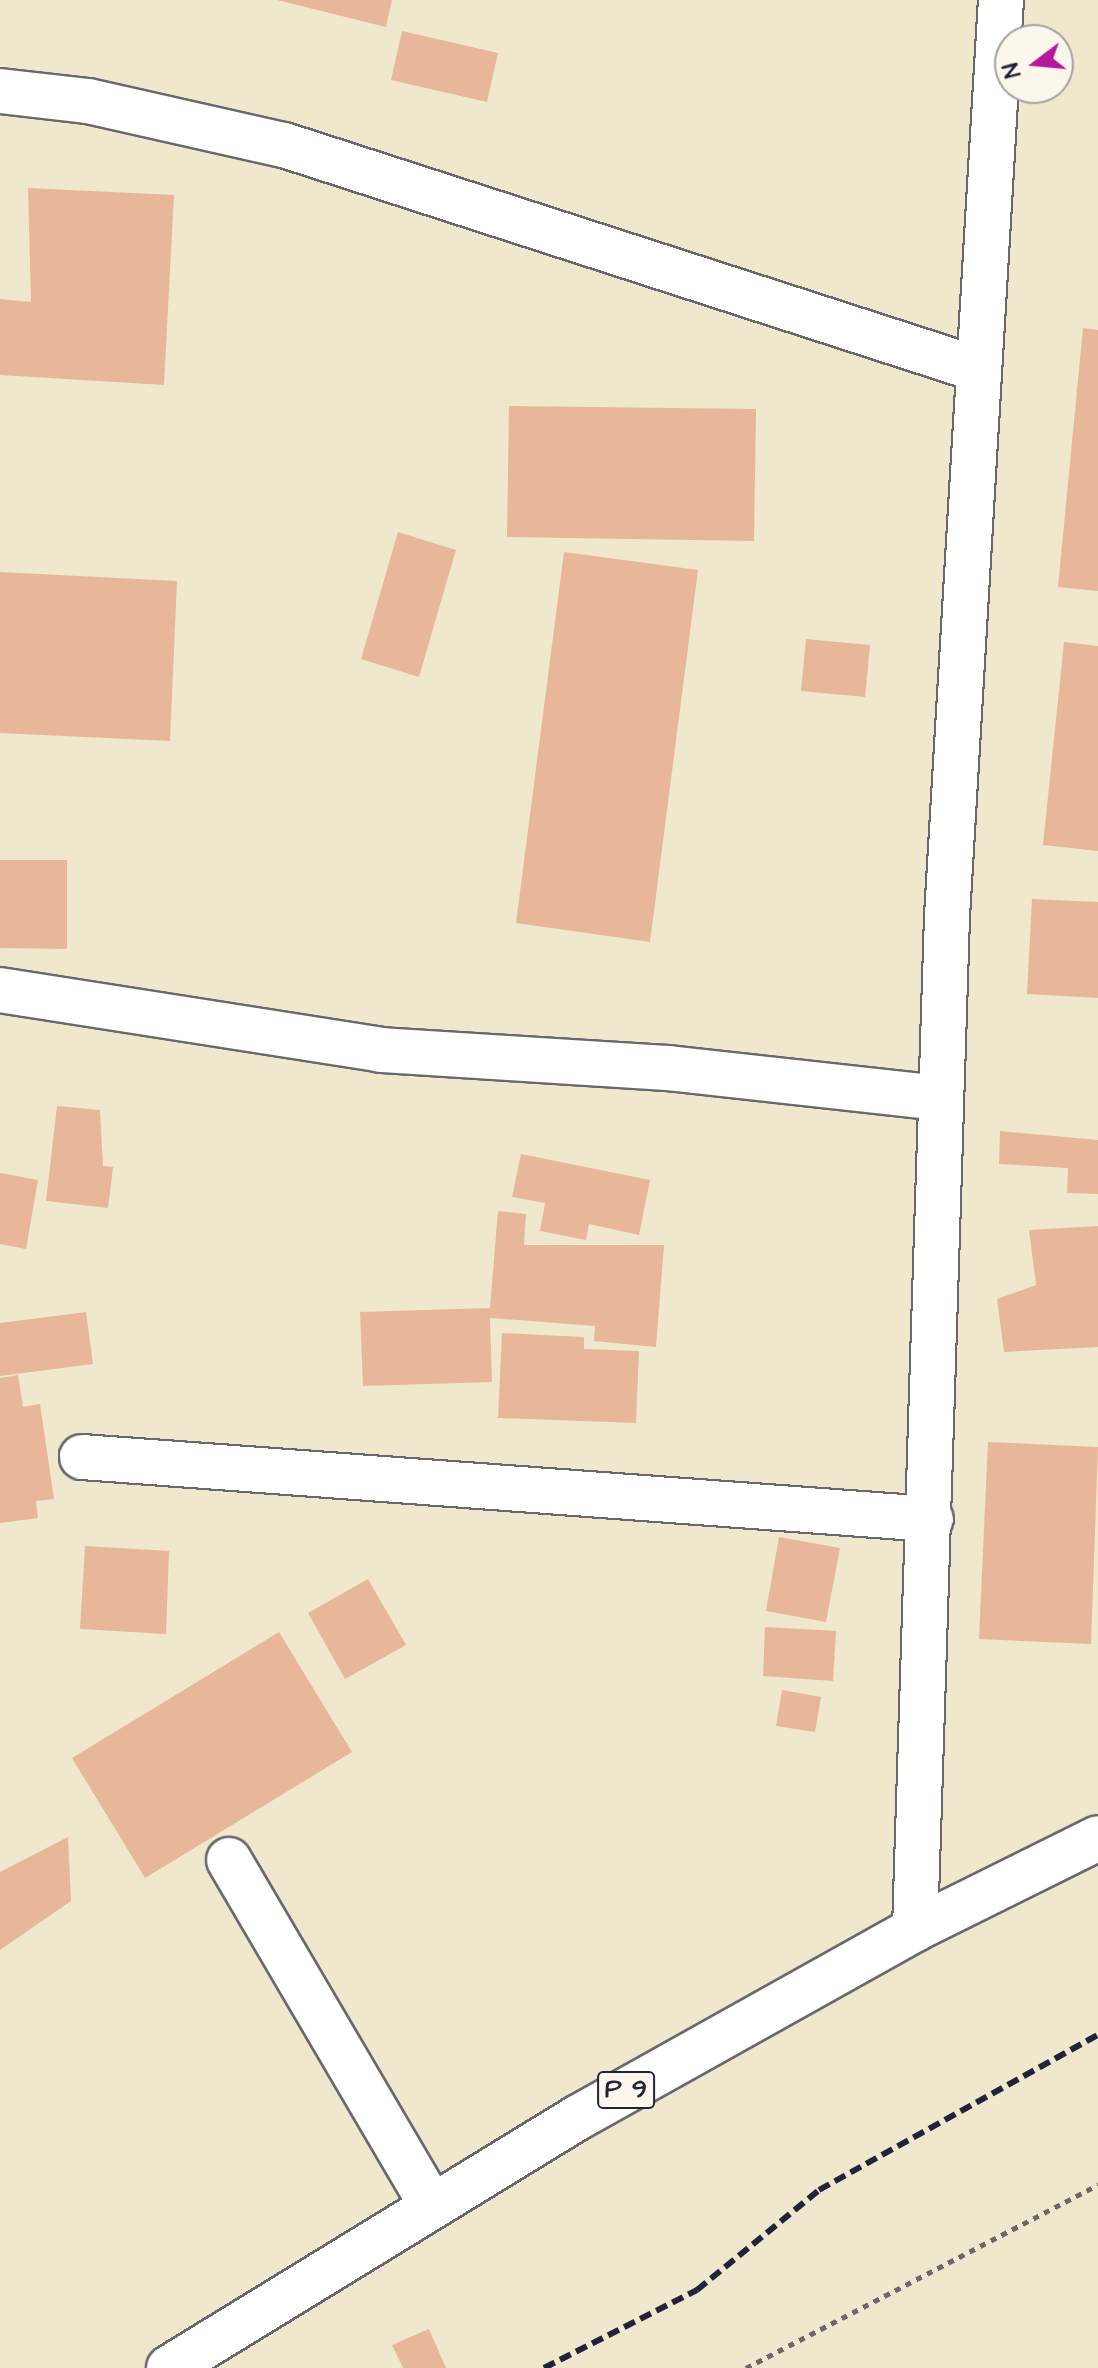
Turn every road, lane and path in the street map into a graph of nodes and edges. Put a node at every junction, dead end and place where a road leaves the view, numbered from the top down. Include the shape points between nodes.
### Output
1 (1001, 0) edge
2 (0, 91) edge
3 (977, 369) junction
4 (0, 990) edge
5 (939, 1098) junction
6 (82, 1457) dead end
7 (931, 1519) junction
8 (1098, 1838) edge
9 (229, 1860) dead end
10 (915, 1929) junction
11 (1098, 2185) edge
12 (432, 2206) junction
13 (169, 2368) edge
14 (746, 2368) edge

1 - 3 street
2 - 3 street via 88,101 284,145
3 - 5 street
4 - 5 street via 381,1050 668,1068
5 - 7 street
6 - 7 street
7 - 10 street
8 - 10 street, P 9
9 - 12 street
10 - 12 street, P 9
11 - 14 path
12 - 13 street, P 9

